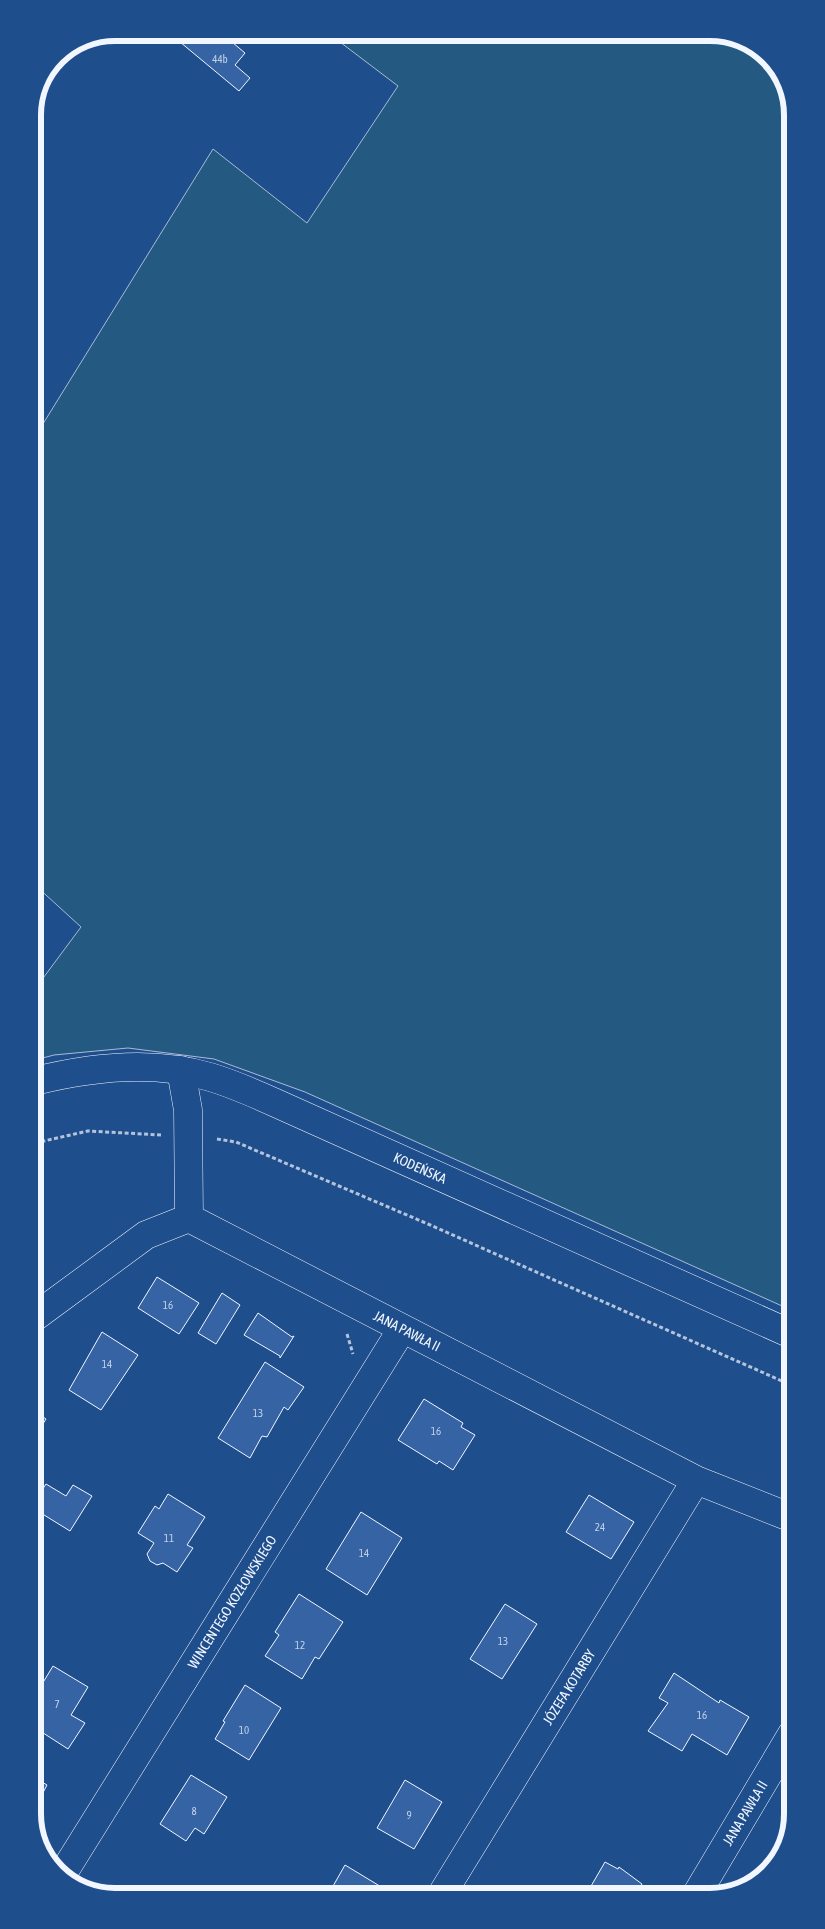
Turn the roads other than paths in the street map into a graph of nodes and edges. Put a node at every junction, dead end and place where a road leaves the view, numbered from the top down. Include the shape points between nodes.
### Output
1 (181, 1070) junction
2 (41, 1080) edge
3 (189, 1218) junction
4 (41, 1312) edge
5 (402, 1329) junction
6 (784, 1331) edge
7 (696, 1480) junction
8 (784, 1515) edge
9 (784, 1747) edge
10 (66, 1869) edge
11 (446, 1888) edge
12 (700, 1888) edge

1 - 2 street, KODEŃSKA via 134,1066
1 - 3 street via 188,1110
1 - 6 street, KODEŃSKA via 236,1086
3 - 4 street via 146,1235
3 - 5 street, JANA PAWŁA II
5 - 7 street, JANA PAWŁA II
5 - 10 street, WINCENTEGO KOZŁOWSKIEGO
7 - 8 street, JANA PAWŁA II
7 - 11 street, JÓZEFA KOTARBY
9 - 12 street, JANA PAWŁA II

